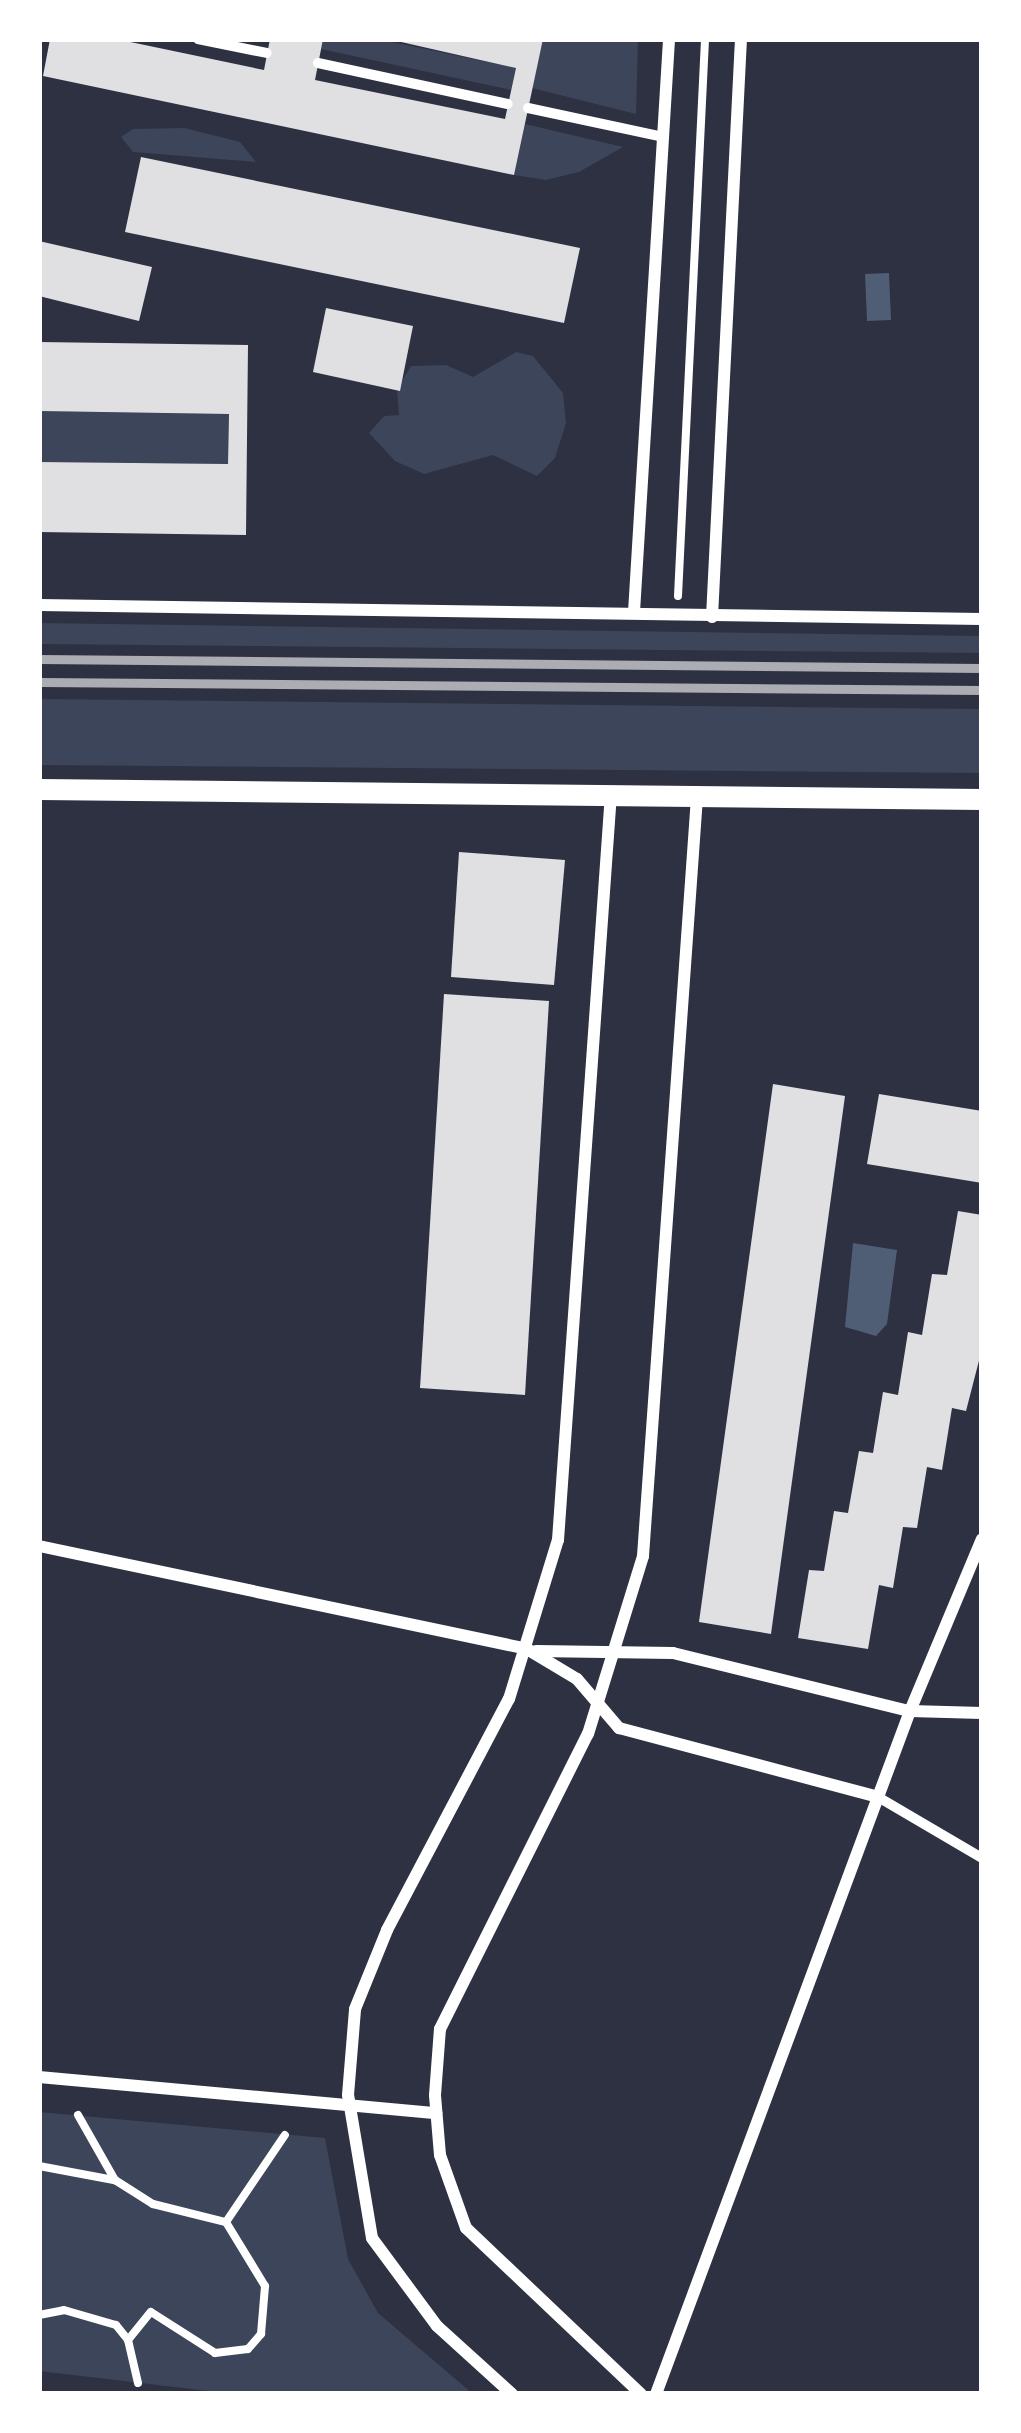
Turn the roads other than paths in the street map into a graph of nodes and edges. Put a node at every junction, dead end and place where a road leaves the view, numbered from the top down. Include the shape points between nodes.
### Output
1 (198, 39) edge
2 (668, 39) edge
3 (741, 39) edge
4 (267, 53) dead end
5 (318, 63) dead end
6 (508, 104) dead end
7 (528, 108) dead end
8 (663, 137) junction
9 (39, 605) edge
10 (634, 612) junction
11 (712, 617) junction
12 (982, 619) edge
13 (39, 789) edge
14 (611, 794) junction
15 (697, 797) junction
16 (982, 799) edge
17 (982, 1539) edge
18 (39, 1546) edge
19 (620, 1647) junction
20 (527, 1649) junction
21 (599, 1705) junction
22 (910, 1711) junction
23 (982, 1713) edge
24 (878, 1797) junction
25 (982, 1858) edge
26 (39, 2077) edge
27 (349, 2107) junction
28 (436, 2114) junction
29 (512, 2394) edge
30 (641, 2394) edge
31 (656, 2394) edge

1 - 4 street
2 - 8 street
3 - 11 street
5 - 6 street
7 - 8 street
8 - 10 street
9 - 10 street
10 - 11 street
11 - 12 street
13 - 14 street
14 - 15 street
14 - 20 street via 566,1476 558,1540
15 - 16 street
15 - 19 street via 652,1484
17 - 22 street
18 - 20 street
19 - 20 street via 566,1656
19 - 21 street
19 - 22 street
20 - 21 street via 577,1679
20 - 27 street via 356,2009
21 - 24 street via 642,1737
21 - 28 street via 440,2029
22 - 23 street
22 - 24 street
24 - 25 street
24 - 31 street
26 - 27 street
27 - 28 street
27 - 29 street via 372,2239 436,2326
28 - 30 street via 453,2206 466,2228

